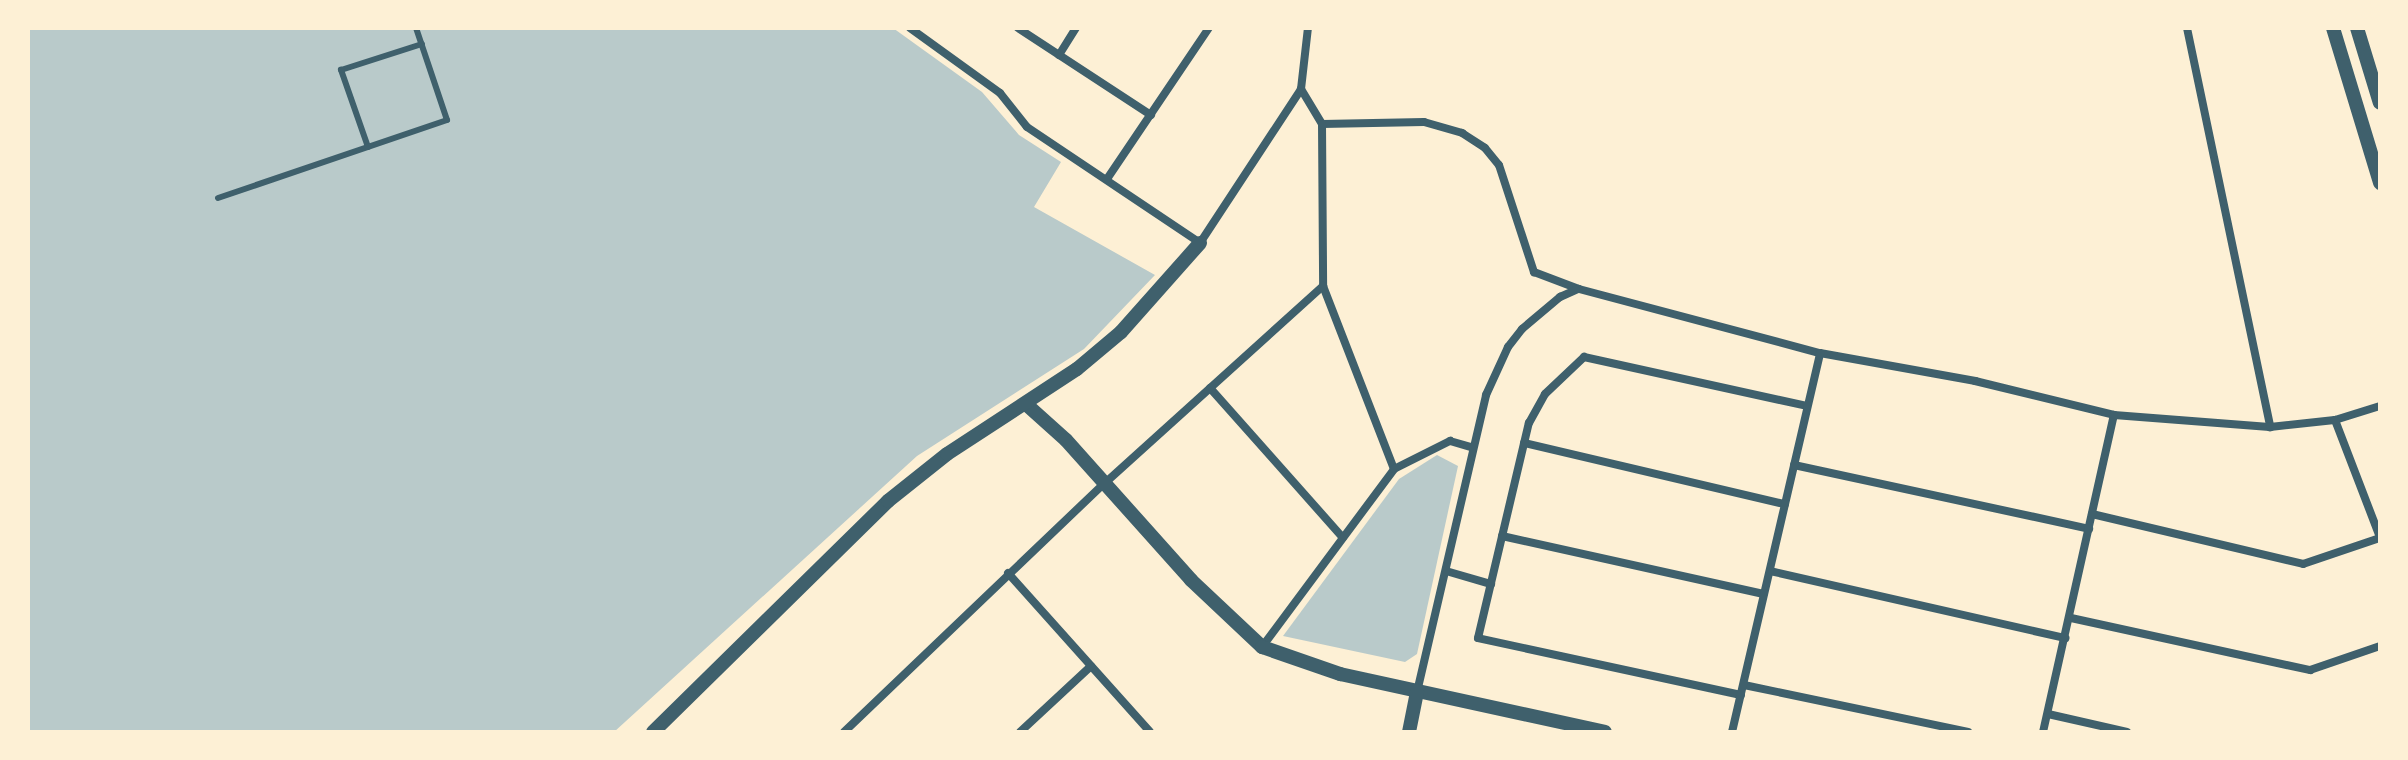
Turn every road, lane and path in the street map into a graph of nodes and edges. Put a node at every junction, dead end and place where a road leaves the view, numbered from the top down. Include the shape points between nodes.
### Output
1 (416, 28) edge
2 (910, 28) edge
3 (1018, 28) edge
4 (1076, 28) edge
5 (1209, 28) edge
6 (1308, 28) edge
7 (2187, 28) edge
8 (2333, 28) edge
9 (2357, 28) edge
10 (422, 44) junction
11 (1059, 55) junction
12 (1301, 89) junction
13 (2380, 103) edge
14 (1151, 115) junction
15 (1322, 124) junction
16 (368, 147) junction
17 (1107, 179) junction
18 (2380, 183) edge
19 (218, 198) dead end
20 (1200, 243) junction
21 (1323, 286) junction
22 (1579, 289) junction
23 (1820, 353) junction
24 (1210, 388) junction
25 (1027, 405) junction
26 (1807, 406) junction
27 (2380, 406) edge
28 (2114, 415) junction
29 (2335, 420) junction
30 (2270, 427) junction
31 (1524, 443) junction
32 (1471, 447) junction
33 (1794, 465) junction
34 (1394, 469) junction
35 (1105, 483) junction
36 (1785, 504) junction
37 (2092, 514) junction
38 (2089, 529) junction
39 (1502, 536) junction
40 (2380, 537) edge
41 (1343, 538) junction
42 (1446, 571) junction
43 (1770, 571) junction
44 (1008, 573) junction
45 (1491, 584) junction
46 (1764, 594) junction
47 (2071, 618) junction
48 (2065, 638) junction
49 (2380, 646) edge
50 (1262, 647) junction
51 (1091, 666) junction
52 (1742, 690) junction
53 (1417, 692) junction
54 (2048, 714) junction
55 (653, 732) edge
56 (844, 732) edge
57 (1020, 732) edge
58 (1150, 732) edge
59 (1409, 732) edge
60 (1605, 732) edge
61 (1732, 732) edge
62 (1968, 732) edge
63 (2043, 732) edge
64 (2127, 732) edge

1 - 10 lane
2 - 17 street via 1000,93 1027,127
3 - 11 street
4 - 11 street
5 - 14 street
6 - 12 street
7 - 30 street
8 - 18 street
9 - 13 street
10 - 16 lane via 447,120
10 - 16 lane via 341,70
11 - 14 street
12 - 15 street
12 - 20 street
14 - 17 street
15 - 21 street
15 - 22 street via 1424,122 1474,140 1499,165 1534,272
16 - 19 lane
17 - 20 street
20 - 25 street via 1121,332
21 - 24 street
21 - 34 street
22 - 23 street
22 - 32 street via 1541,311 1508,347
23 - 26 street
23 - 28 street via 1975,381
24 - 35 street
24 - 41 street
25 - 35 street
25 - 55 street via 947,454 888,501
26 - 31 street via 1584,357 1545,394
26 - 33 street
27 - 29 street
28 - 30 street
28 - 37 street
29 - 30 street
29 - 40 street
31 - 36 street
31 - 39 street
32 - 34 street via 1450,441
32 - 42 street
33 - 36 street
33 - 38 street
34 - 41 street
35 - 44 street
35 - 50 street via 1191,580
36 - 43 street
37 - 38 street
37 - 40 street via 2303,564
38 - 47 street
39 - 45 street
39 - 46 street
41 - 50 street
42 - 45 street
42 - 53 street
43 - 46 street
43 - 48 street
44 - 51 street
44 - 56 street
45 - 52 street via 1478,638
46 - 52 street
47 - 48 street
47 - 49 street via 2310,670
48 - 54 street
50 - 53 street via 1303,665
51 - 57 street
51 - 58 street
52 - 61 street
52 - 62 street
53 - 59 street
53 - 60 street
54 - 63 street
54 - 64 street

